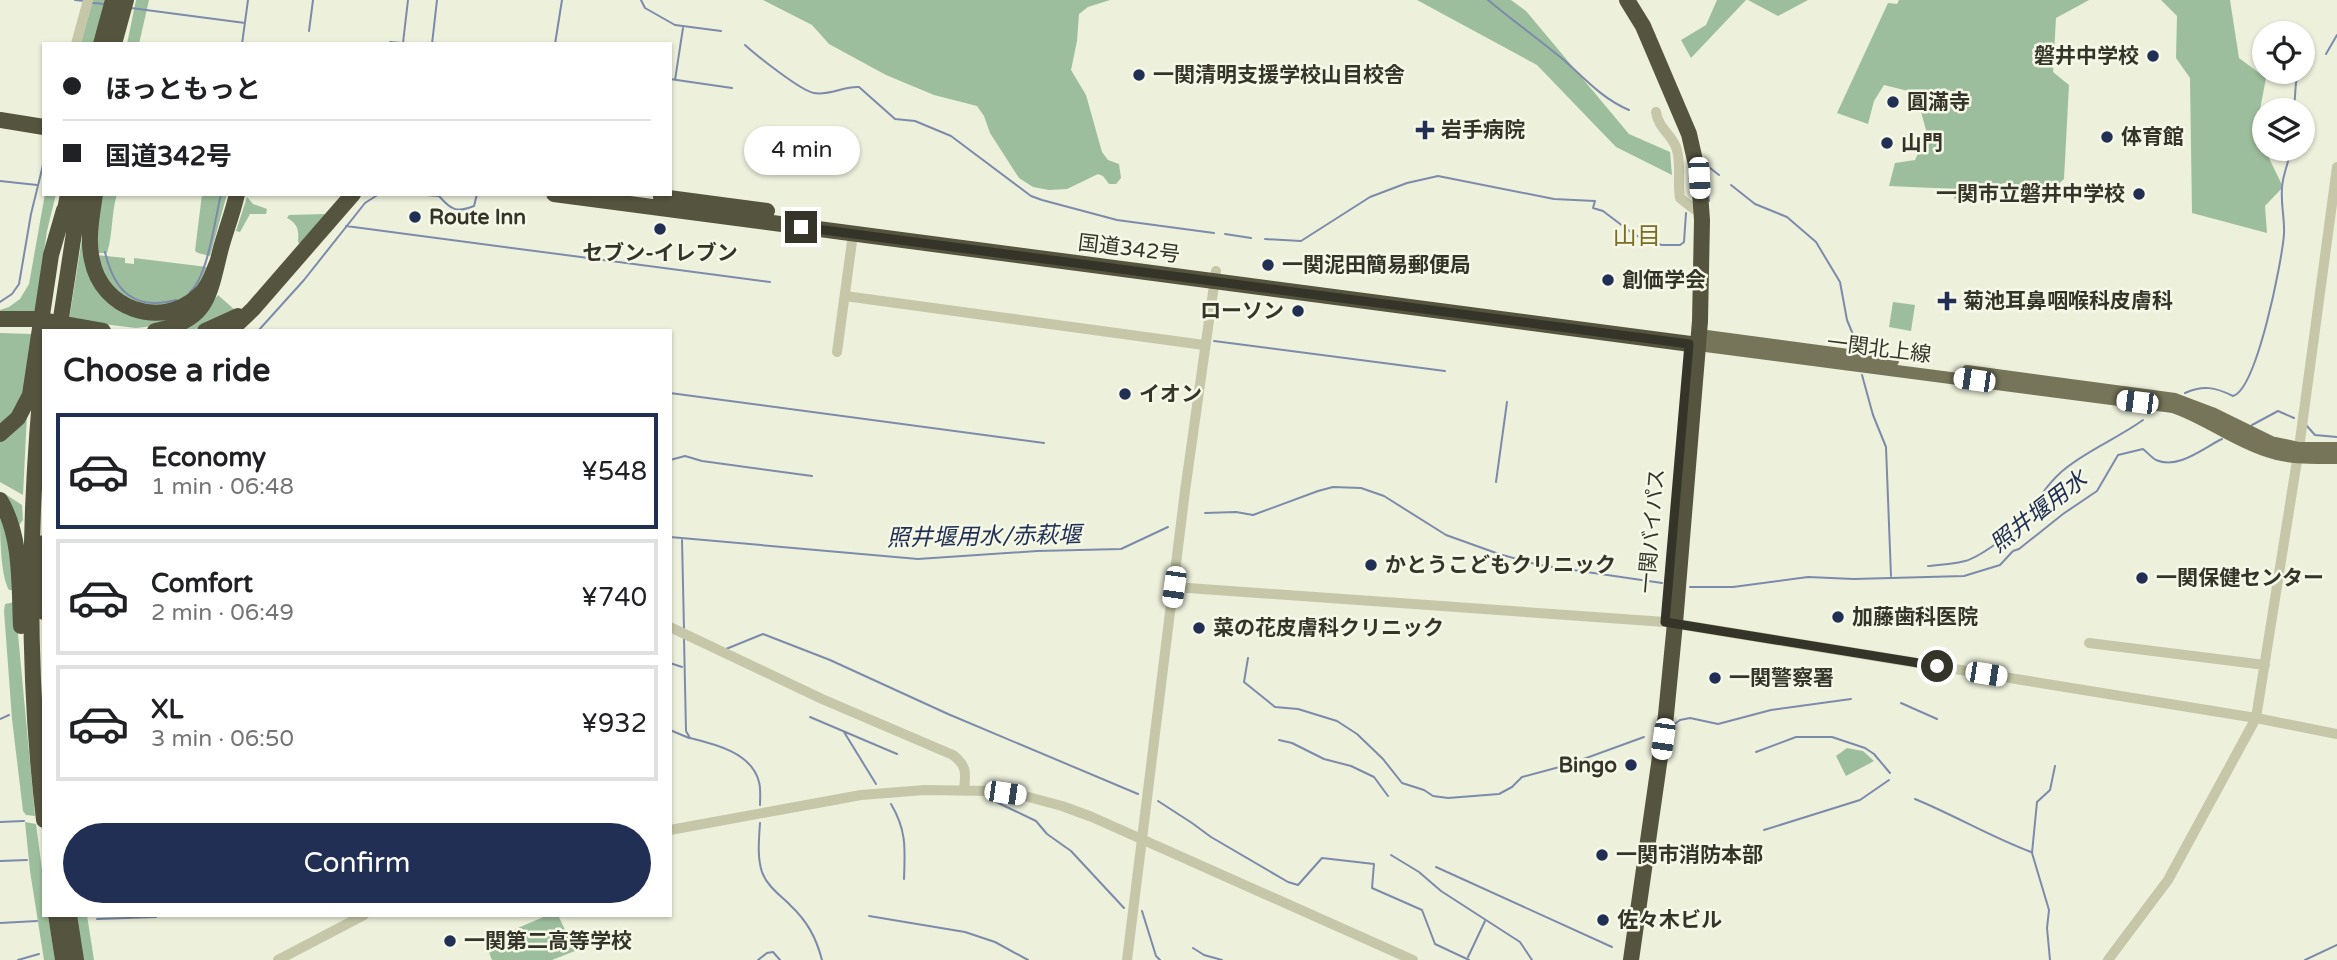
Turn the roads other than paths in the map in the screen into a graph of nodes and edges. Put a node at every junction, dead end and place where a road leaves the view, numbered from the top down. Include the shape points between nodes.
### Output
1 (88, 0) edge
2 (113, 0) edge
3 (128, 0) edge
4 (1627, 0) edge
5 (77, 42) edge
6 (102, 42) edge
7 (115, 42) edge
8 (121, 42) edge
9 (1678, 106) junction
10 (0, 110) edge
11 (1656, 112) dead end
12 (42, 116) edge
13 (0, 120) edge
14 (42, 127) edge
15 (2337, 167) edge
16 (79, 196) edge
17 (95, 196) edge
18 (569, 196) edge
19 (652, 196) edge
20 (238, 199) edge
21 (66, 202) edge
22 (343, 202) edge
23 (1694, 209) junction
24 (853, 234) junction
25 (217, 263) junction
26 (1214, 276) junction
27 (845, 296) junction
28 (51, 307) junction
29 (253, 309) junction
30 (0, 319) edge
31 (0, 326) edge
32 (44, 329) edge
33 (46, 329) edge
34 (58, 329) edge
35 (92, 329) edge
36 (162, 329) edge
37 (209, 329) edge
38 (232, 329) edge
39 (42, 338) edge
40 (1694, 339) junction
41 (1204, 345) junction
42 (837, 352) dead end
43 (42, 382) edge
44 (0, 434) edge
45 (2337, 448) edge
46 (2298, 452) junction
47 (2337, 458) edge
48 (0, 500) edge
49 (1174, 587) junction
50 (1670, 623) junction
51 (672, 628) edge
52 (2089, 643) dead end
53 (2265, 664) junction
54 (2256, 718) junction
55 (2337, 734) edge
56 (39, 781) junction
57 (964, 790) junction
58 (42, 804) edge
59 (672, 830) edge
60 (1142, 839) junction
61 (56, 917) edge
62 (69, 917) edge
63 (360, 917) edge
64 (63, 960) edge
65 (76, 960) edge
66 (278, 960) edge
67 (1127, 960) edge
68 (1413, 960) edge
69 (1622, 960) edge
70 (1631, 960) edge
71 (2108, 960) edge

1 - 5 street
2 - 6 highway
3 - 7 highway
3 - 8 highway
4 - 9 highway, 一関バイパス
9 - 23 highway, 一関バイパス
9 - 40 highway, 一関バイパス via 1699,178 1702,220
10 - 12 highway
11 - 23 street via 1659,125 1676,148 1680,198
13 - 14 highway
15 - 46 street
16 - 28 highway
17 - 25 highway via 92,260 107,292 124,305 146,313 180,308 200,294
18 - 24 highway, 国道342号
19 - 26 highway, 国道342号
20 - 25 highway
21 - 28 highway
22 - 29 highway
23 - 40 highway, 一関バイパス
24 - 26 highway, 国道342号
24 - 27 street
25 - 36 highway via 203,306 179,324
26 - 40 highway, 国道342号
26 - 41 street
27 - 41 street
27 - 42 street
28 - 32 highway
28 - 34 highway
29 - 37 highway
29 - 38 highway
30 - 35 highway via 34,319
31 - 33 highway
39 - 44 highway via 25,407
40 - 46 main road, 一関北上線 via 2175,399
40 - 50 highway, 一関バイパス
41 - 49 street
43 - 56 highway via 31,576
45 - 46 main road, 一関北上線
46 - 47 main road, 一関北上線
46 - 53 street
48 - 56 highway via 16,549
49 - 50 street
49 - 60 street
50 - 54 street
50 - 69 highway, 一関バイパス
50 - 70 highway, 一関バイパス via 1666,715
51 - 57 street via 953,755 965,770
52 - 53 street
53 - 54 street
54 - 55 street
54 - 71 street via 2168,880
56 - 58 highway
57 - 59 street via 895,790
57 - 60 street via 1021,795 1062,806
60 - 67 street
60 - 68 street
61 - 64 highway
62 - 65 highway
63 - 66 street

